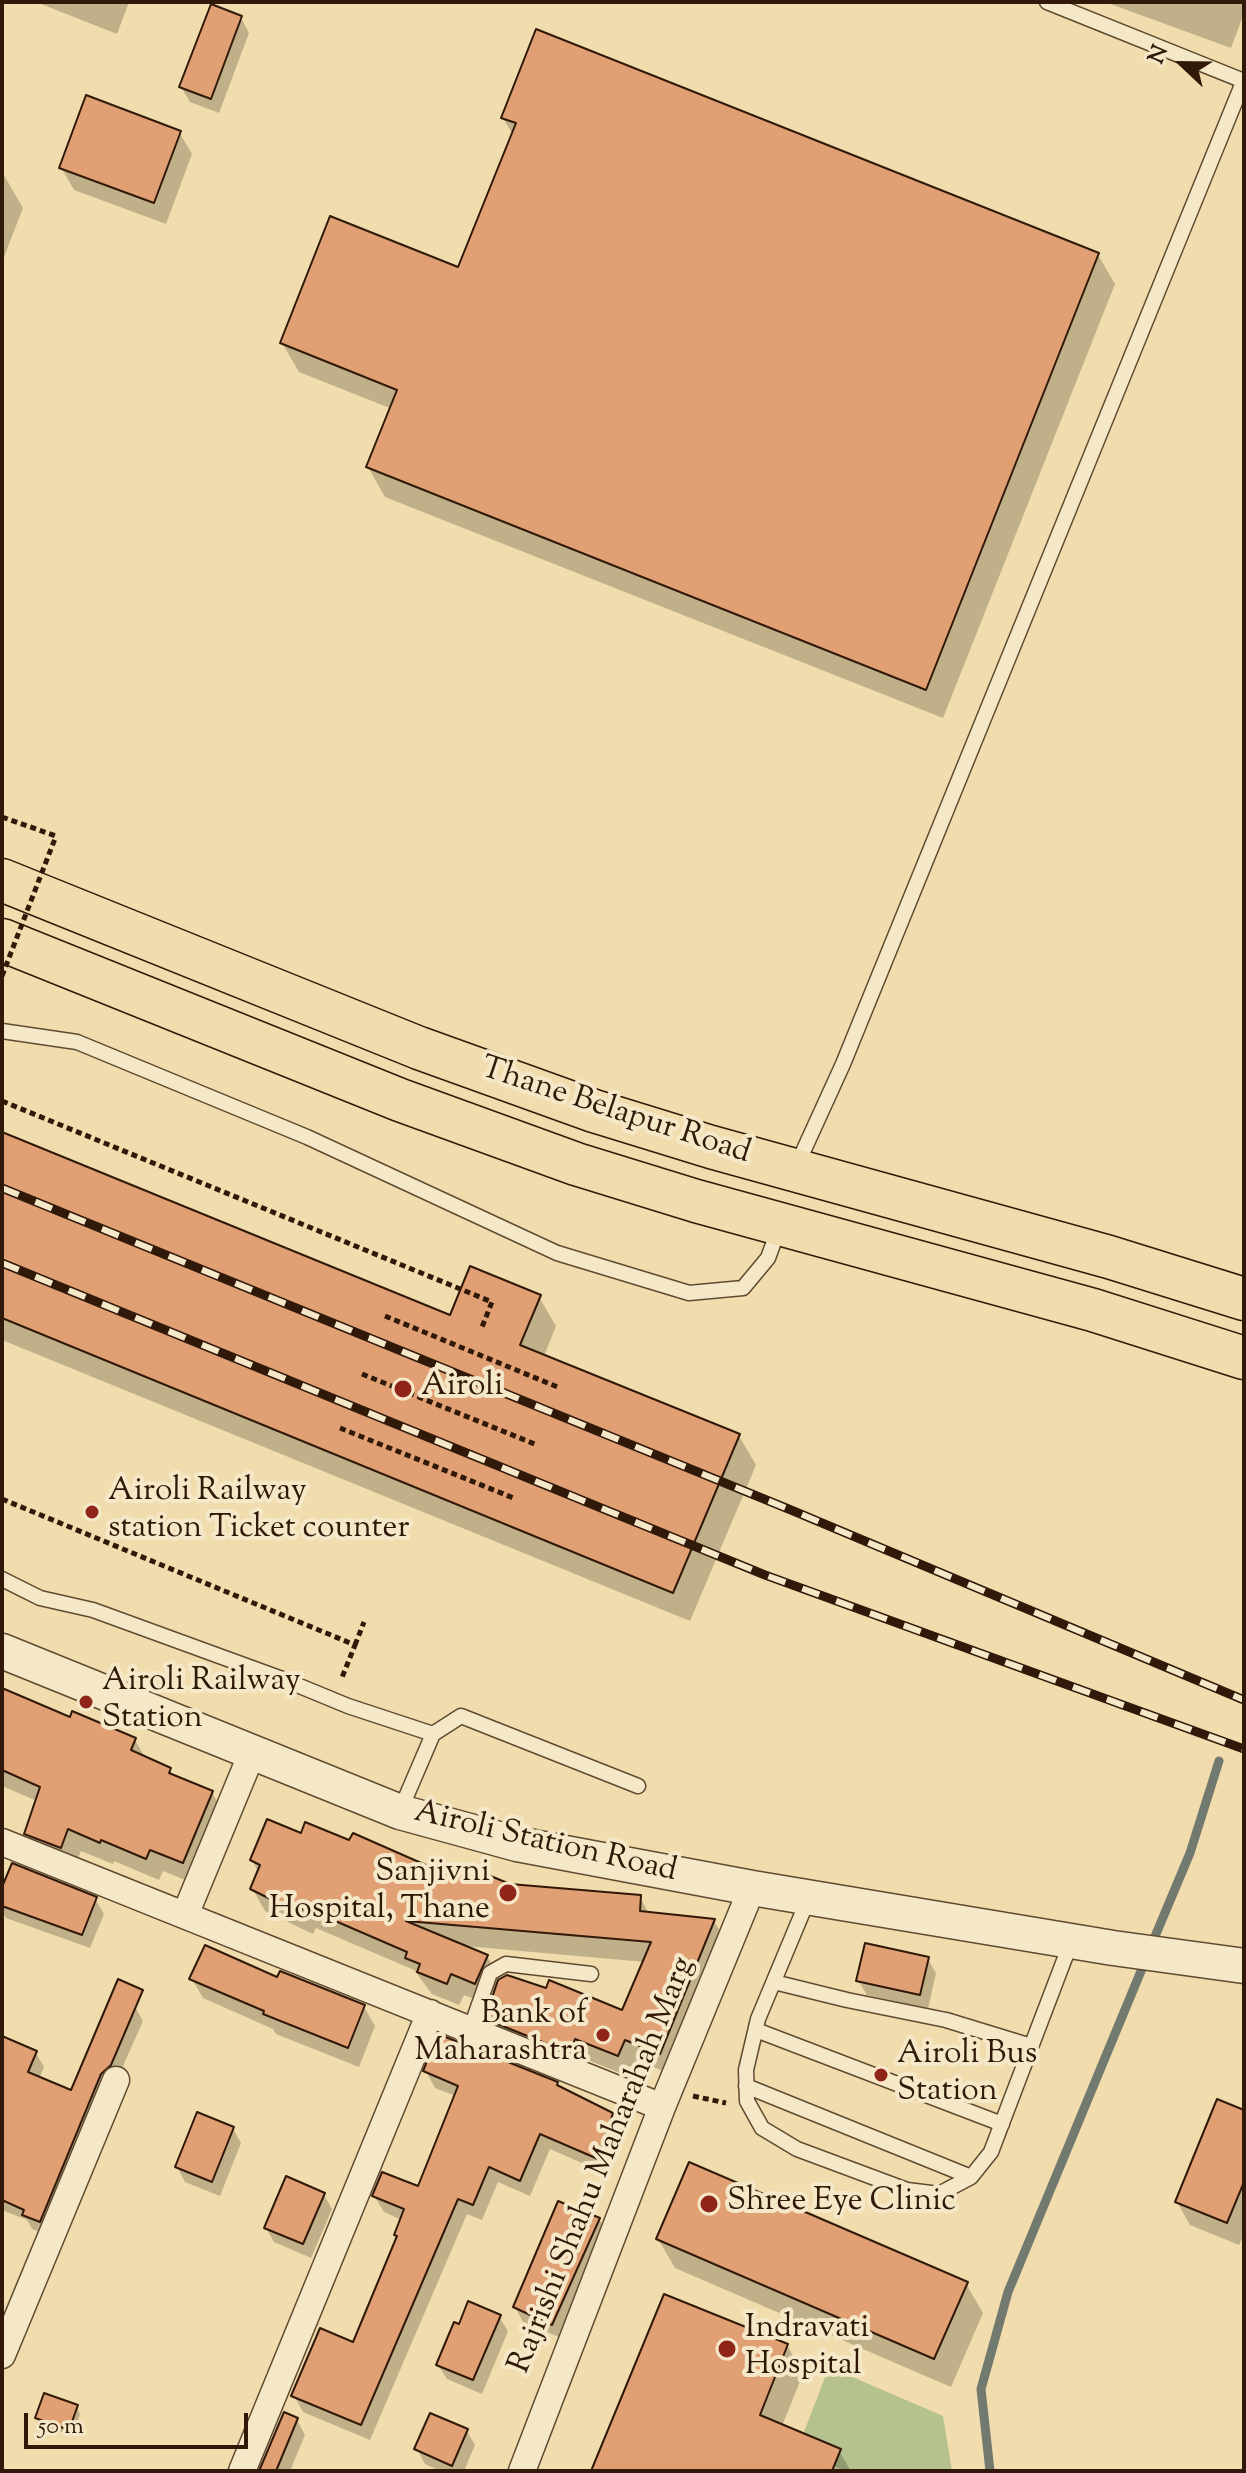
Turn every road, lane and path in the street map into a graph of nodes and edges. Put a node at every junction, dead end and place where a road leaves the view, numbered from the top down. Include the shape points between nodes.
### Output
1 (1047, 2) edge
2 (1244, 80) edge
3 (2, 817) edge
4 (2, 880) edge
5 (2, 940) edge
6 (2, 976) edge
7 (2, 1031) edge
8 (2, 1101) edge
9 (795, 1169) junction
10 (781, 1224) junction
11 (1244, 1299) edge
12 (385, 1316) dead end
13 (482, 1327) dead end
14 (1244, 1358) edge
15 (362, 1374) dead end
16 (560, 1388) dead end
17 (340, 1428) dead end
18 (537, 1445) dead end
19 (2, 1499) edge
20 (516, 1499) dead end
21 (2, 1579) edge
22 (364, 1622) dead end
23 (355, 1645) junction
24 (2, 1651) edge
25 (333, 1700) junction
26 (433, 1734) junction
27 (252, 1753) junction
28 (638, 1786) dead end
29 (400, 1812) junction
30 (2, 1842) edge
31 (752, 1888) junction
32 (809, 1897) junction
33 (185, 1915) junction
34 (1071, 1941) junction
35 (1244, 1966) edge
36 (591, 1974) dead end
37 (774, 1982) junction
38 (430, 2013) junction
39 (470, 2030) junction
40 (756, 2030) junction
41 (1031, 2046) junction
42 (116, 2080) dead end
43 (746, 2086) junction
44 (662, 2107) junction
45 (1002, 2124) junction
46 (971, 2177) junction
47 (2, 2355) edge
48 (242, 2471) edge
49 (522, 2471) edge

1 - 2 lane
2 - 9 lane via 843,1064
3 - 6 path, bridge via 56,836
4 - 9 main road, Thane Belapur Road via 419,1048 594,1111
5 - 10 main road, Thane Belapur Road via 415,1106 576,1164
7 - 10 lane via 77,1042 307,1137 557,1253 689,1293 743,1288 768,1258
8 - 13 path via 492,1302
9 - 11 main road, Thane Belapur Road
10 - 14 main road, Thane Belapur Road via 1079,1306
12 - 16 path
15 - 18 path
17 - 20 path
19 - 23 path
21 - 25 lane via 40,1598 93,1610
22 - 23 path
23 - 25 path
24 - 27 street, Airoli Station Road
25 - 26 lane
26 - 28 lane via 461,1716
26 - 29 lane
27 - 29 street, Airoli Station Road
27 - 33 street
29 - 31 street, Airoli Station Road via 517,1844
30 - 33 street
31 - 32 street, Airoli Station Road
31 - 44 street, Rajrishi Shahu Maharahah Marg
32 - 34 street, Airoli Station Road
32 - 37 lane
33 - 38 street
34 - 35 street, Airoli Station Road
34 - 41 lane
36 - 39 lane via 506,1964 490,1973
37 - 40 lane
37 - 41 lane via 946,2020
38 - 39 street
38 - 48 street
39 - 44 street
40 - 43 lane
40 - 45 lane
41 - 45 lane
42 - 47 street
43 - 46 lane
43 - 46 lane via 747,2101 762,2128 797,2149 907,2190 939,2194
44 - 49 street, Rajrishi Shahu Maharahah Marg
45 - 46 lane via 991,2152

